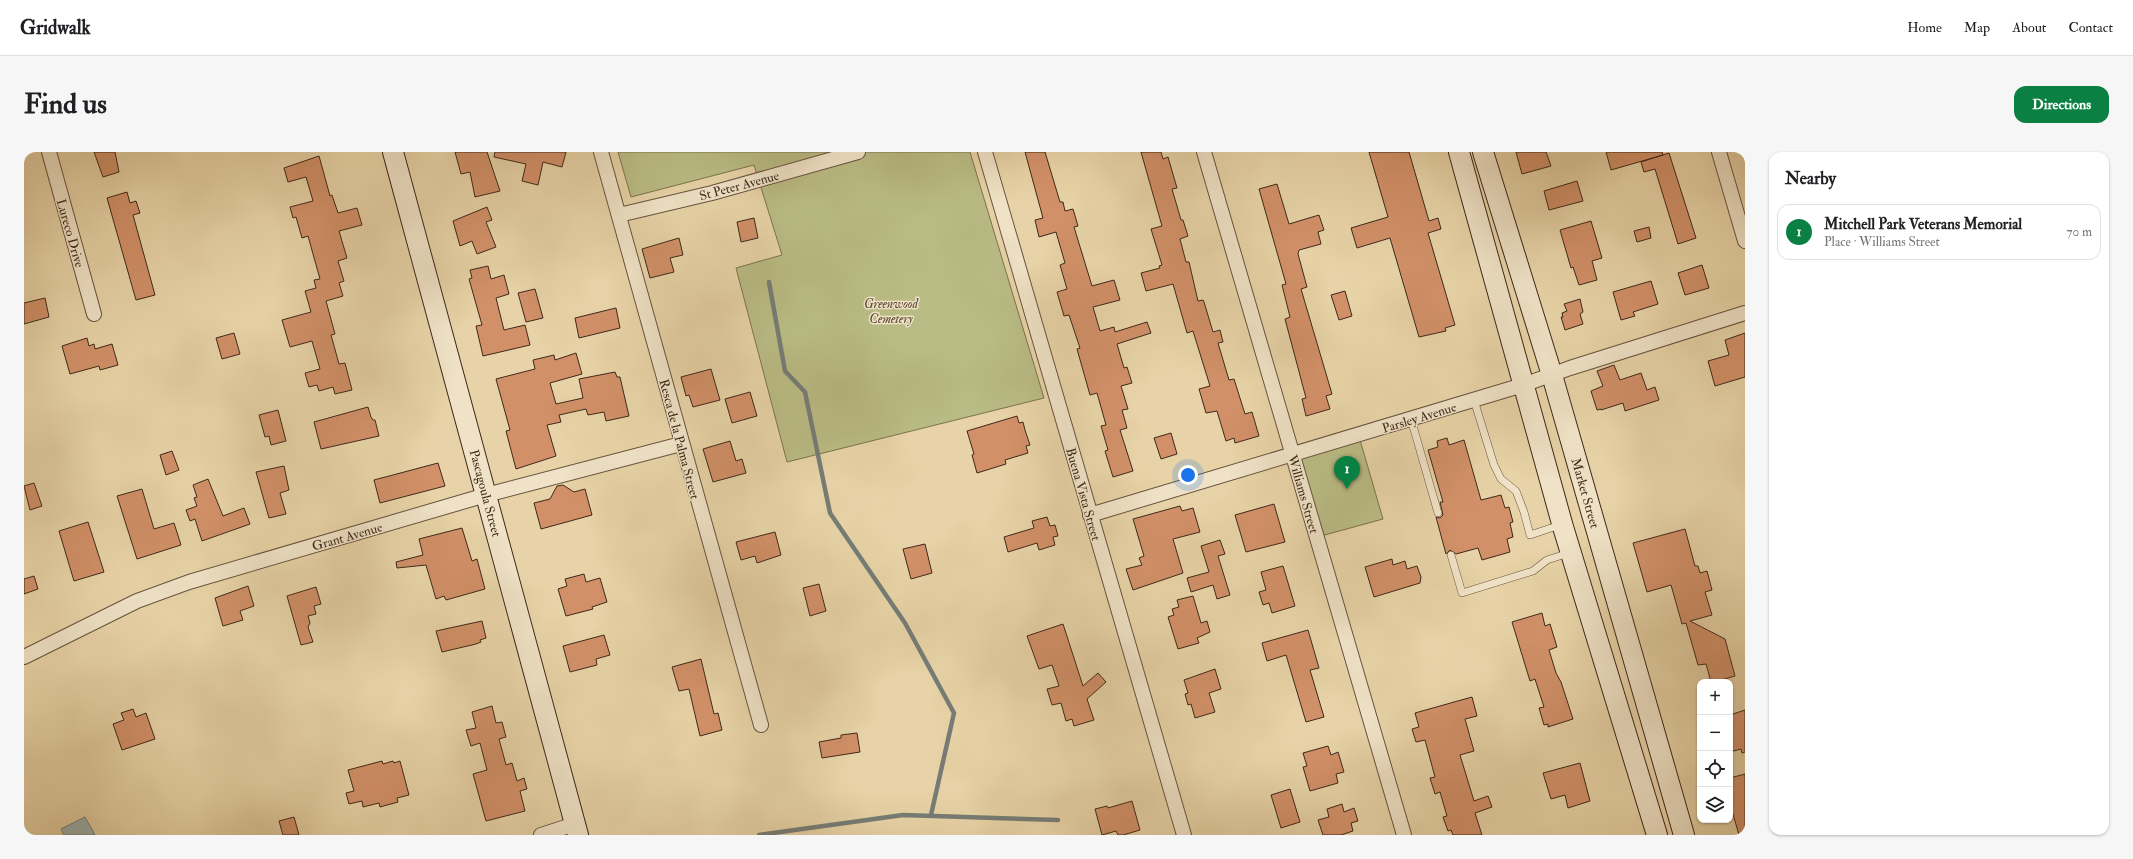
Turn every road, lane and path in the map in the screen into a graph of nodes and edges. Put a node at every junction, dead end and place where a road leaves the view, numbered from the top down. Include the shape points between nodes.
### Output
1 (49, 152) edge
2 (393, 152) edge
3 (601, 152) edge
4 (858, 152) edge
5 (985, 152) edge
6 (1204, 152) edge
7 (1459, 152) edge
8 (1484, 152) edge
9 (1719, 152) edge
10 (619, 215) junction
11 (1745, 241) edge
12 (1745, 312) edge
13 (94, 314) dead end
14 (1552, 375) junction
15 (1524, 386) junction
16 (1474, 400) junction
17 (1411, 419) junction
18 (681, 444) junction
19 (1293, 454) junction
20 (486, 495) junction
21 (1438, 513) dead end
22 (1090, 515) junction
23 (1562, 525) junction
24 (1571, 553) junction
25 (1451, 555) dead end
26 (24, 657) edge
27 (761, 725) dead end
28 (576, 829) edge
29 (541, 835) edge
30 (1184, 835) edge
31 (1404, 835) edge
32 (1657, 835) edge
33 (1684, 835) edge

1 - 13 street, Lureco Drive
2 - 20 street, Pascagoula Street
3 - 10 street, Resca de la Palma Street
4 - 10 street, St Peter Avenue
5 - 22 street, Buena Vista Street
6 - 19 street, Williams Street
7 - 15 street
8 - 14 street, Market Street
9 - 11 street
10 - 18 street, Resca de la Palma Street
12 - 14 street, Parsley Avenue
14 - 15 street, Parsley Avenue
14 - 33 street, Market Street
15 - 16 street, Parsley Avenue
15 - 23 street
16 - 17 street, Parsley Avenue
16 - 23 lane via 1494,465 1501,479 1516,491 1530,535
17 - 19 street, Parsley Avenue
17 - 21 lane
18 - 20 street, Grant Avenue
18 - 27 street, Resca de la Palma Street
19 - 22 street, Parsley Avenue
19 - 31 street, Williams Street
20 - 26 street, Grant Avenue via 189,582 137,601
20 - 28 street, Pascagoula Street
22 - 30 street, Buena Vista Street
23 - 24 street
24 - 25 lane via 1547,560 1533,571 1462,592
24 - 32 street
28 - 29 street

